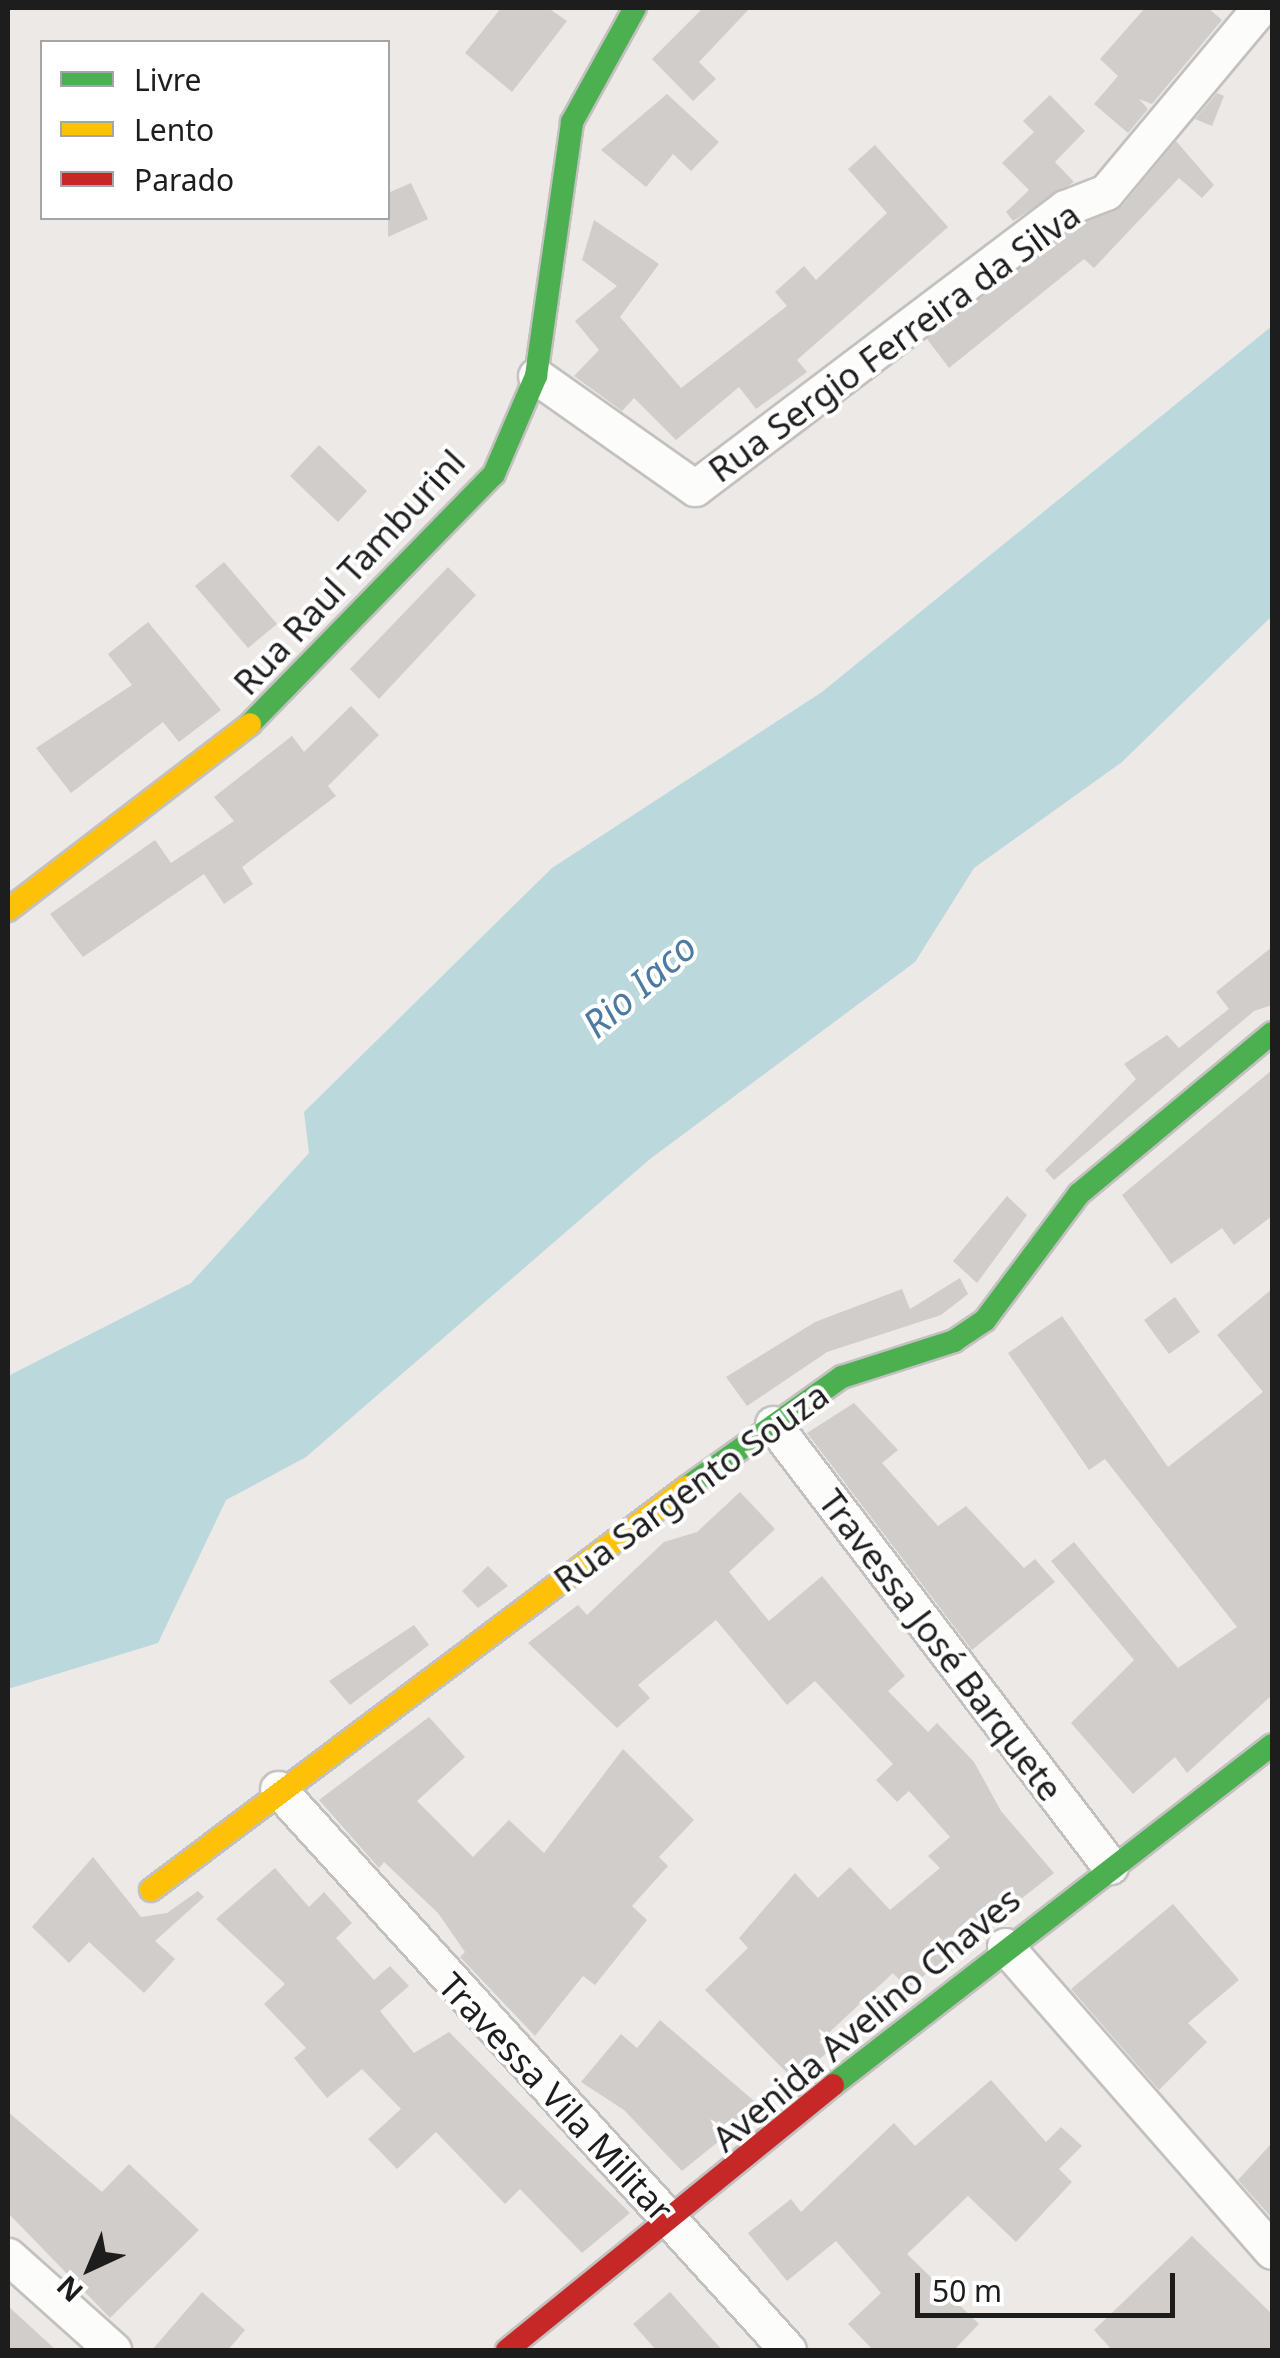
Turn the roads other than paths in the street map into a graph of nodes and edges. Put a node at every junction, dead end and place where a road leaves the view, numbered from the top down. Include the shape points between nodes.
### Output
1 (635, 8) edge
2 (1260, 8) edge
3 (536, 376) junction
4 (8, 910) edge
5 (1272, 1033) edge
6 (773, 1424) junction
7 (1272, 1745) edge
8 (278, 1789) junction
9 (1110, 1866) junction
10 (151, 1890) dead end
11 (1006, 1946) junction
12 (674, 2224) junction
13 (1272, 2252) edge
14 (8, 2256) edge
15 (112, 2350) edge
16 (507, 2350) edge
17 (788, 2350) edge

1 - 3 street, Rua Raul Tamburinl via 572,122
2 - 3 street, Rua Sergio Ferreira da Silva via 1106,192 1066,208 695,488
3 - 4 street, Rua Raul Tamburinl via 494,474 279,702
5 - 6 street, Rua Sargento Souza via 1079,1194 984,1320 954,1341 842,1377
6 - 8 street, Rua Sargento Souza
6 - 9 street, Travessa José Barquete
7 - 9 street, Avenida Avelino Chaves
8 - 10 street, Rua Sargento Souza
8 - 12 street, Travessa Vila Militar
9 - 11 street, Avenida Avelino Chaves
11 - 12 street, Avenida Avelino Chaves
11 - 13 street
12 - 16 street, Avenida Avelino Chaves
12 - 17 street, Travessa Vila Militar
14 - 15 street

